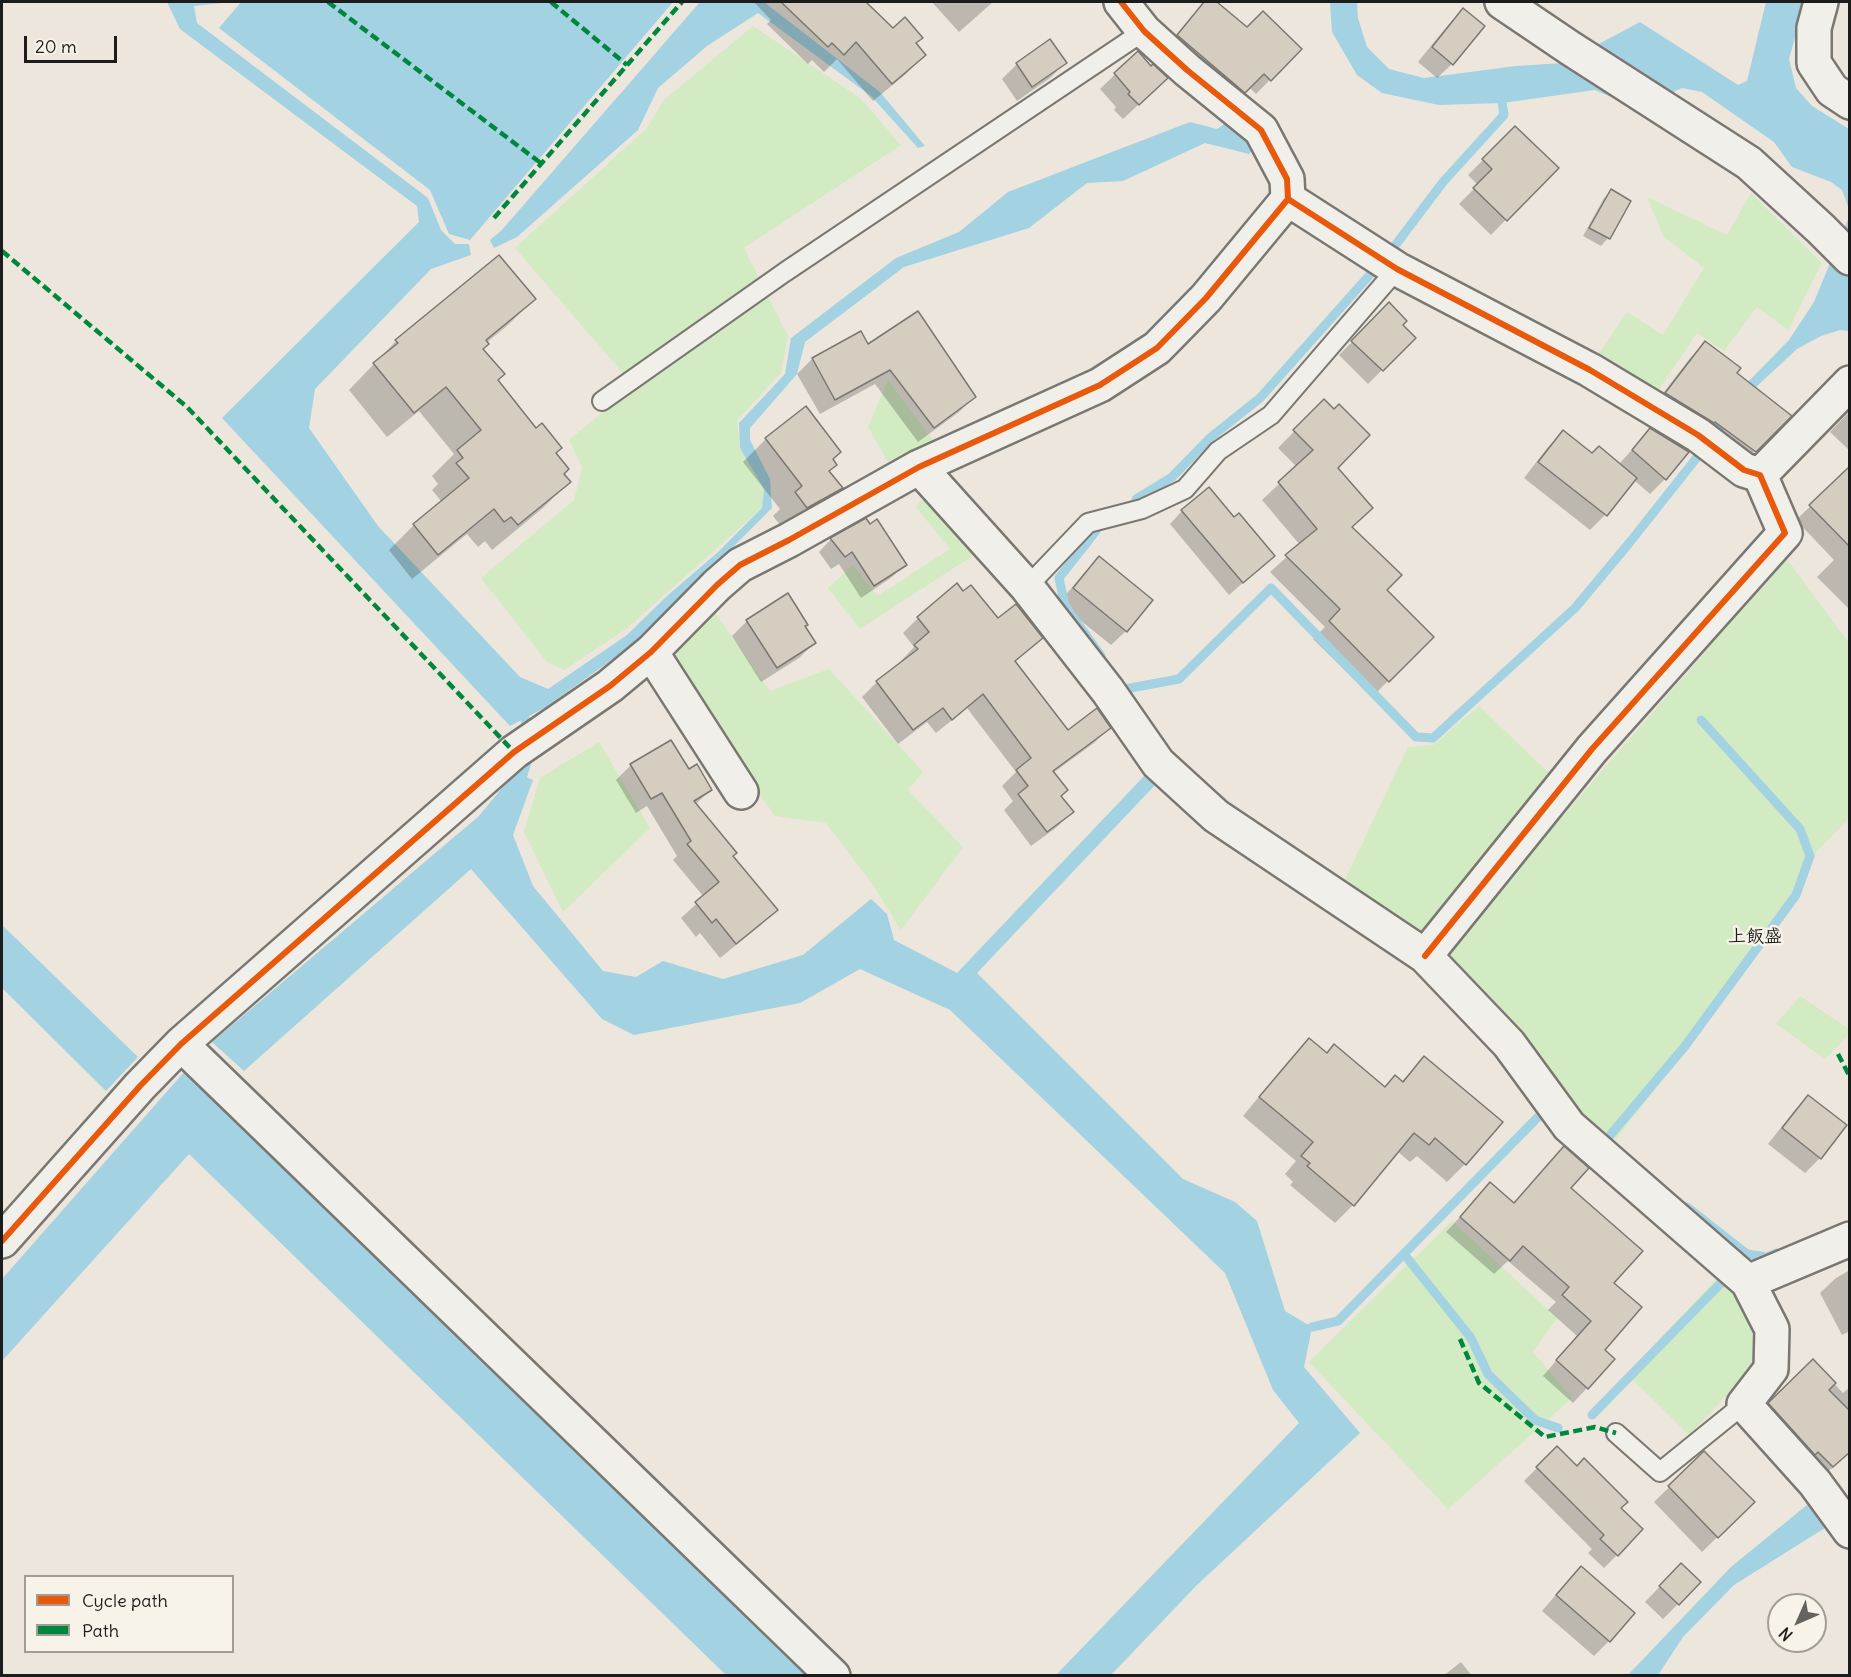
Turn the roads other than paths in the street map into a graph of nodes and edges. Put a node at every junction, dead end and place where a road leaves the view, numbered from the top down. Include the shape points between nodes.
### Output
1 (1121, 2) edge
2 (1502, 2) edge
3 (1821, 2) edge
4 (1144, 31) junction
5 (1850, 102) edge
6 (1288, 199) junction
7 (1850, 258) edge
8 (1388, 263) junction
9 (1850, 383) edge
10 (602, 402) dead end
11 (920, 467) junction
12 (1760, 475) junction
13 (1027, 587) junction
14 (651, 652) junction
15 (741, 792) dead end
16 (1425, 956) junction
17 (182, 1044) junction
18 (1850, 1239) edge
19 (2, 1241) edge
20 (1748, 1282) junction
21 (1744, 1404) junction
22 (1616, 1433) dead end
23 (1850, 1531) edge
24 (833, 1676) edge

1 - 4 street
2 - 7 street via 1749,163
3 - 5 street via 1814,28 1814,63 1832,90
4 - 6 street via 1262,130 1287,179
4 - 10 lane via 785,272
6 - 8 street
6 - 11 street via 1206,297 1157,348 1100,385
8 - 12 street via 1590,370 1707,441 1744,470
8 - 13 lane via 1271,415 1218,451 1185,489 1142,509 1088,523
9 - 12 street
11 - 13 street
11 - 14 street via 740,565
12 - 16 street via 1785,533 1592,749
13 - 16 street via 1158,763 1216,816
14 - 15 street
14 - 17 street via 610,686 525,744
16 - 20 street via 1509,1044 1569,1126
17 - 19 street
17 - 24 street
18 - 20 street
20 - 21 street via 1772,1329 1771,1369
21 - 22 lane via 1660,1472
21 - 23 street via 1815,1483

